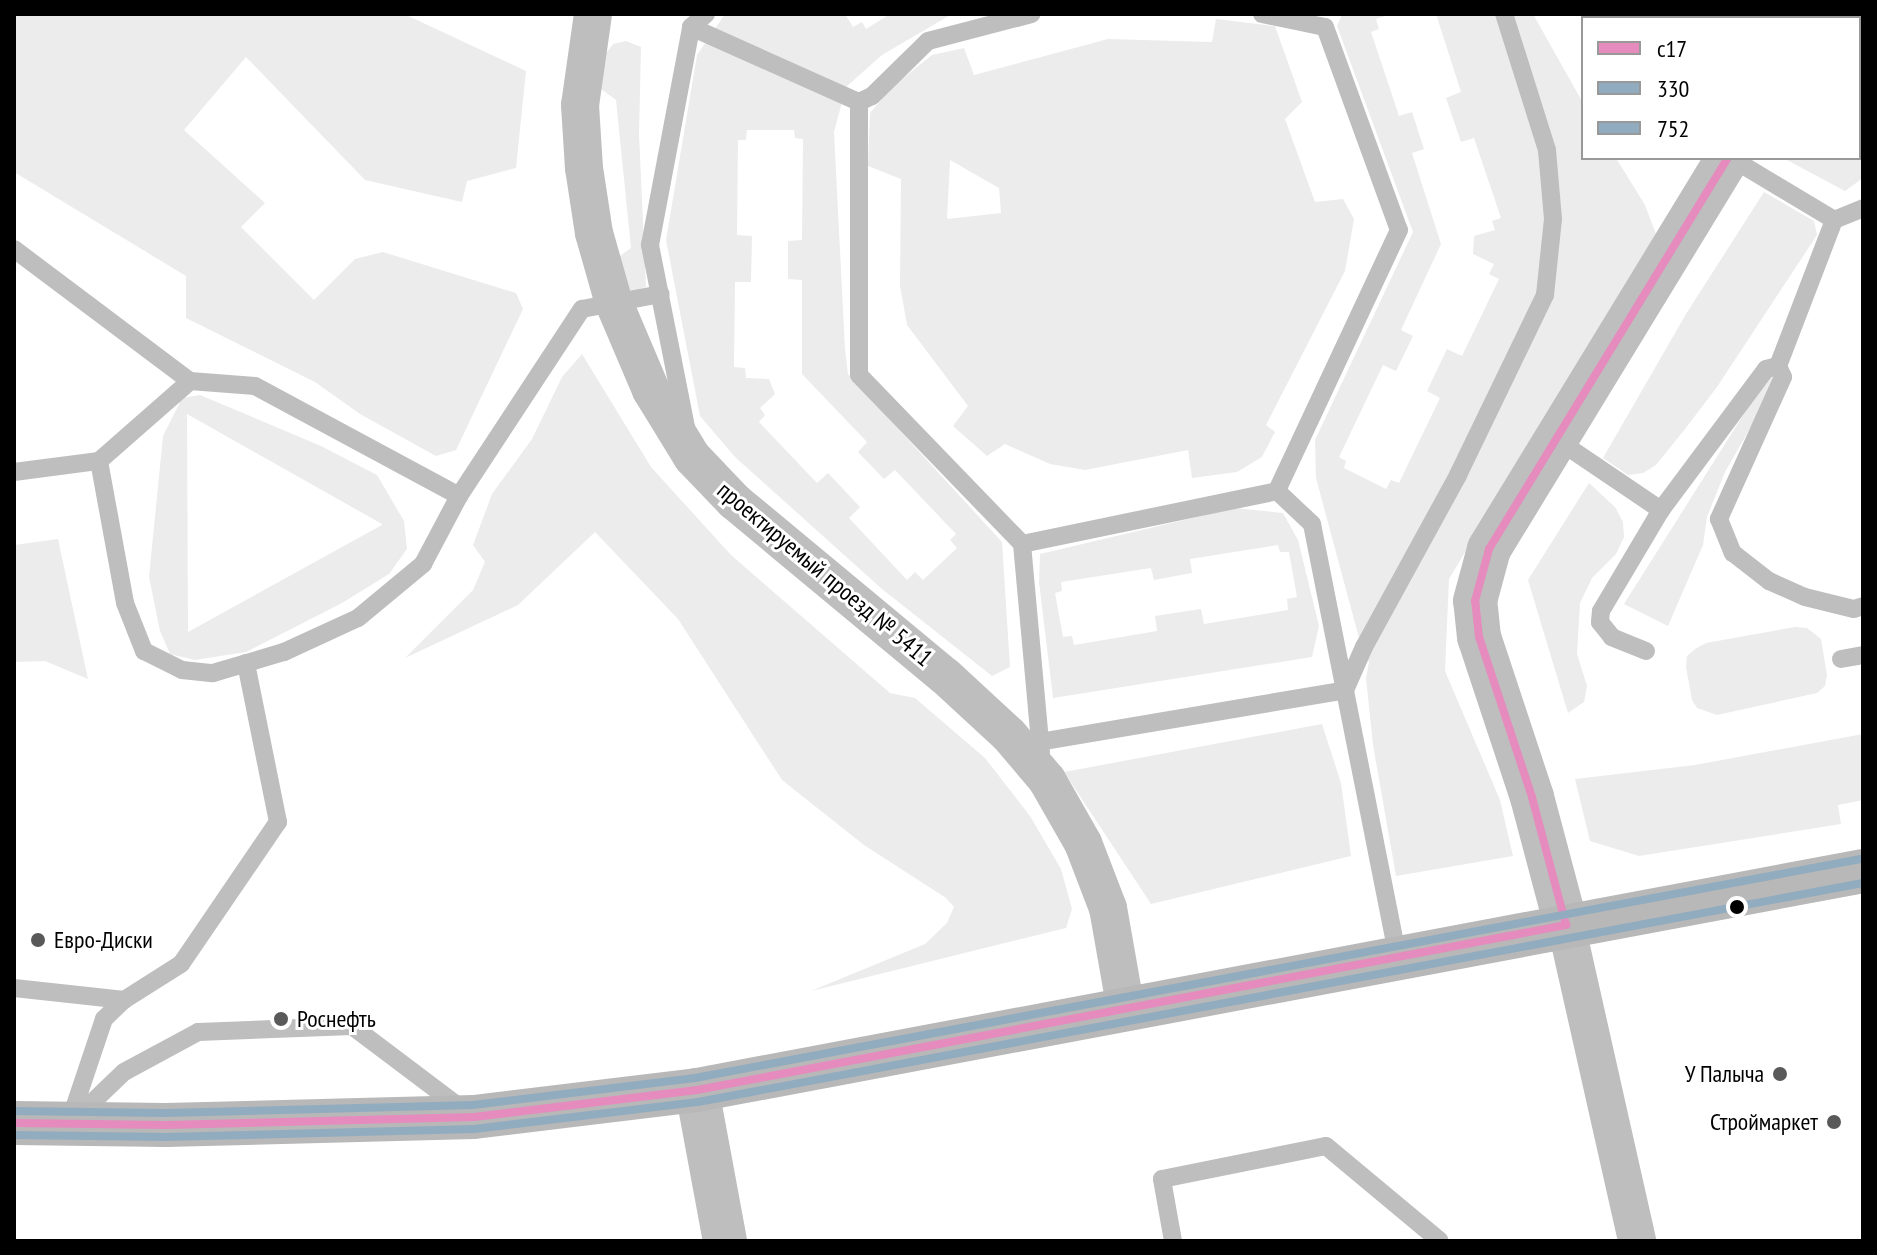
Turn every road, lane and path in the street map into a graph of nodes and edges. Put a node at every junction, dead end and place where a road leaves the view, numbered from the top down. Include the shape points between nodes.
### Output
1 (593, 14) edge
2 (706, 14) edge
3 (1032, 14) edge
4 (1262, 14) edge
5 (1504, 14) edge
6 (1328, 20) edge
7 (691, 27) junction
8 (859, 102) junction
9 (1729, 160) edge
10 (1733, 160) edge
11 (1863, 208) edge
12 (1834, 220) junction
13 (14, 249) edge
14 (661, 294) junction
15 (614, 303) junction
16 (1778, 366) junction
17 (190, 381) junction
18 (1556, 439) junction
19 (692, 457) junction
20 (99, 461) junction
21 (14, 472) edge
22 (1277, 491) junction
23 (459, 496) junction
24 (1661, 510) junction
25 (1022, 544) junction
26 (1863, 606) edge
27 (1646, 651) dead end
28 (1863, 655) edge
29 (1841, 659) dead end
30 (246, 663) junction
31 (1345, 690) junction
32 (1039, 742) junction
33 (1047, 780) junction
34 (1857, 879) edge
35 (1566, 925) junction
36 (1398, 959) junction
37 (14, 988) edge
38 (124, 1000) junction
39 (1126, 1010) junction
40 (697, 1090) junction
41 (474, 1117) junction
42 (14, 1123) edge
43 (68, 1125) junction
44 (725, 1241) edge
45 (1173, 1241) edge
46 (1440, 1241) edge
47 (1637, 1241) edge

1 - 15 street, проектируемый проезд № 5411 via 580,105 584,168 594,233
2 - 7 lane
3 - 8 lane via 928,41 872,96
4 - 6 lane
5 - 31 lane via 1547,150 1553,219 1545,295
6 - 22 lane via 1399,230
7 - 8 lane
7 - 14 lane via 650,245
8 - 25 lane via 859,375
9 - 18 street
10 - 12 lane
11 - 12 lane
12 - 16 lane
13 - 17 lane
14 - 15 lane
14 - 19 lane
15 - 19 street, проектируемый проезд № 5411 via 651,390
15 - 23 lane via 582,309
16 - 24 lane via 1766,369
16 - 26 lane via 1783,377 1719,519 1733,553 1769,581 1805,597 1854,609
17 - 20 lane
17 - 23 lane via 255,386
18 - 24 lane
18 - 35 street via 1489,549 1475,601 1479,637 1532,797
19 - 33 street, проектируемый проезд № 5411 via 734,501 945,676 1009,735
20 - 21 lane
20 - 30 lane via 125,603 144,651 182,670 213,673
22 - 25 lane
22 - 31 lane via 1312,524
23 - 30 lane via 423,564 358,618
24 - 27 lane via 1601,611 1600,622 1612,637
25 - 32 lane
28 - 29 lane
30 - 38 lane via 278,822 181,964
31 - 32 lane
31 - 36 lane
32 - 33 lane
33 - 39 street, проектируемый проезд № 5411 via 1083,843 1108,908
34 - 35 main road
35 - 36 main road
35 - 47 street
36 - 39 main road
37 - 38 lane
38 - 43 lane via 104,1019
39 - 40 main road
40 - 41 main road
40 - 44 street
41 - 43 main road
41 - 43 lane via 352,1026 198,1032 124,1072
42 - 43 main road
45 - 46 lane via 1162,1179 1326,1146

